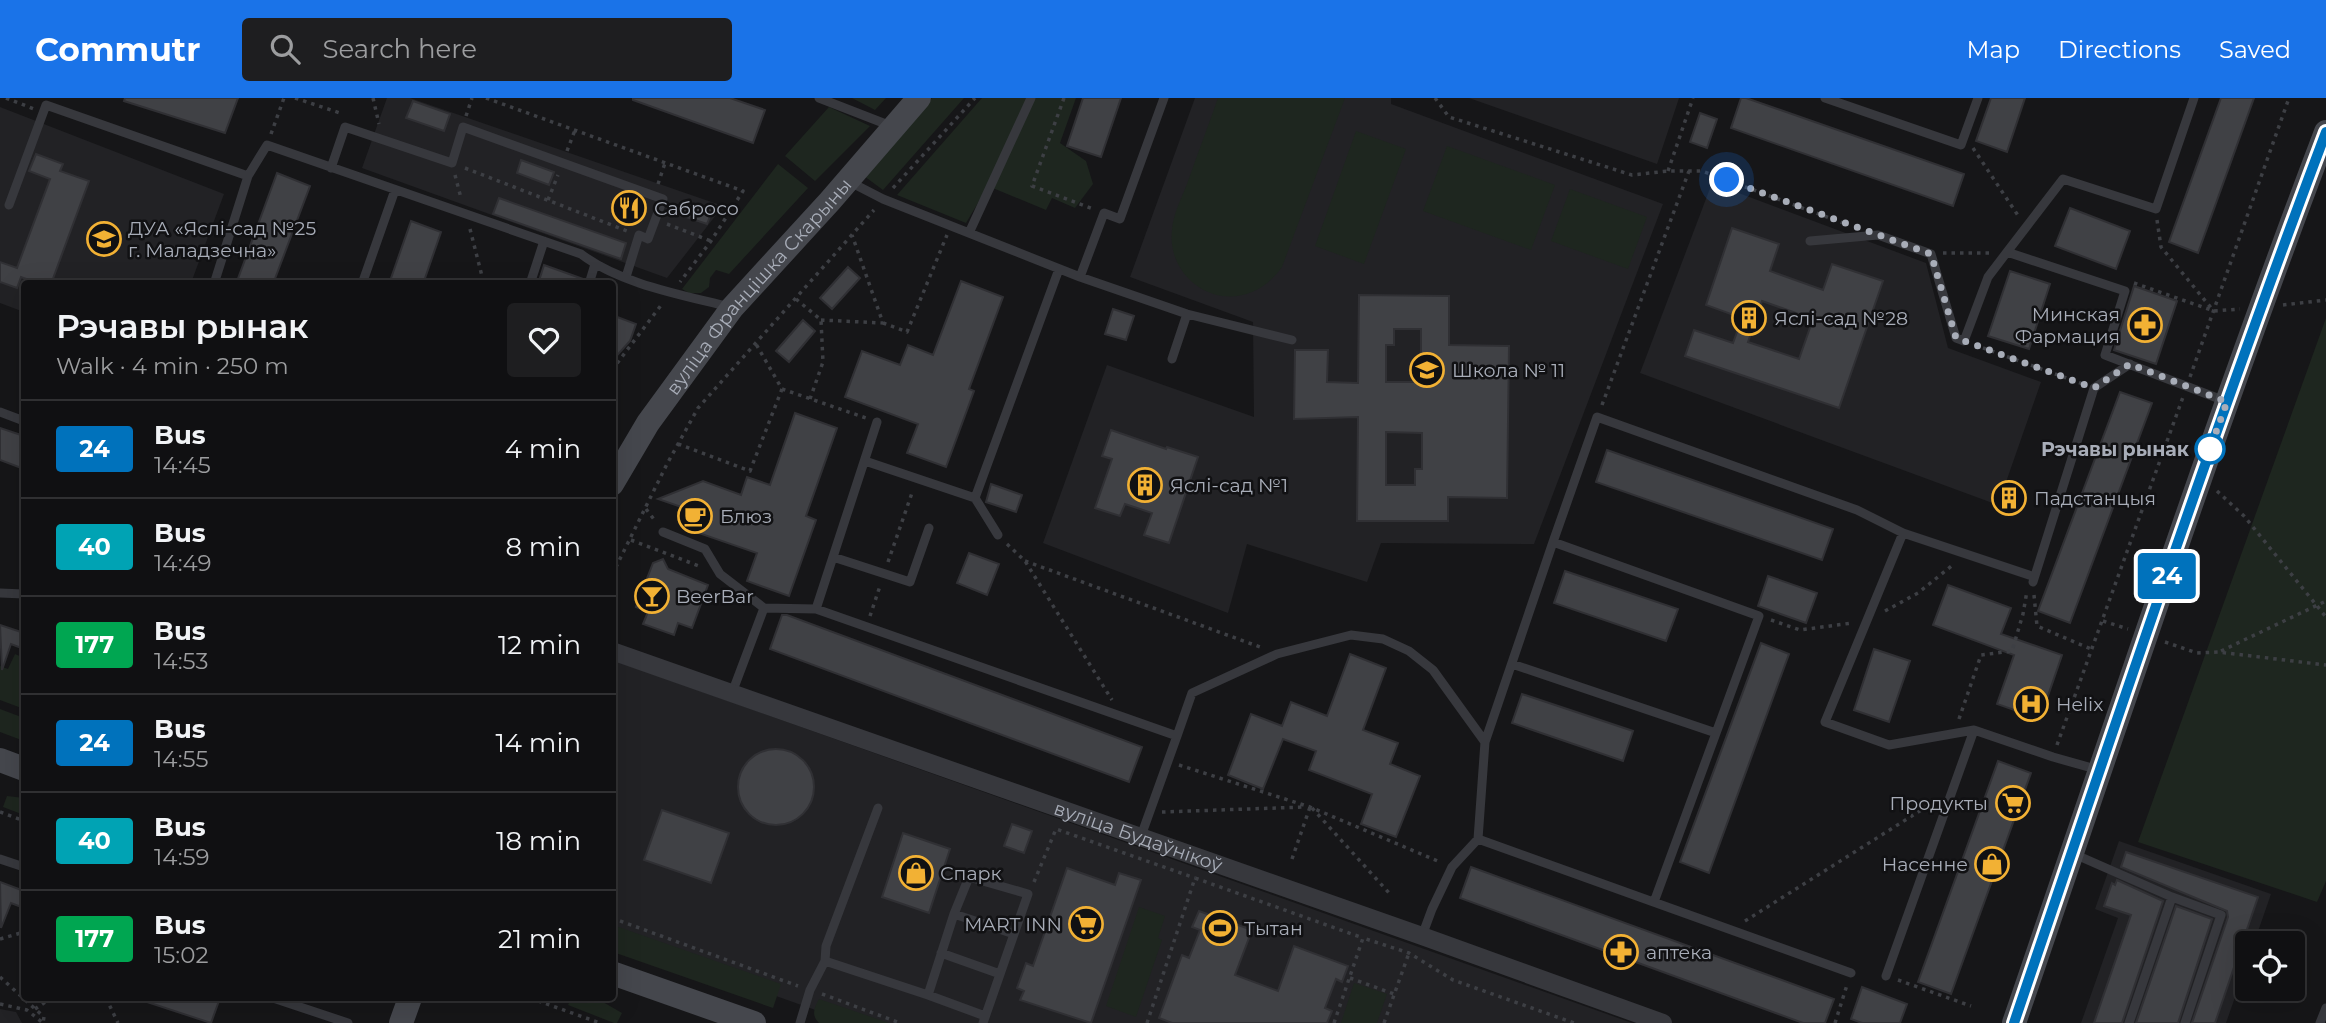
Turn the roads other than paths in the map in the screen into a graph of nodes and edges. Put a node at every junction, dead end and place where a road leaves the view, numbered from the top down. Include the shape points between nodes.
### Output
1 (819, 98) edge
2 (919, 98) edge
3 (1031, 98) edge
4 (1164, 98) edge
5 (1825, 98) edge
6 (1978, 98) edge
7 (2194, 98) edge
8 (892, 127) junction
9 (2326, 132) edge
10 (331, 168) junction
11 (248, 176) junction
12 (847, 180) junction
13 (395, 190) junction
14 (9, 205) dead end
15 (969, 233) junction
16 (544, 241) junction
17 (1810, 241) dead end
18 (2007, 252) junction
19 (595, 264) junction
20 (1059, 269) junction
21 (1080, 276) junction
22 (626, 277) junction
23 (215, 280) edge
24 (363, 280) edge
25 (531, 280) edge
26 (590, 280) edge
27 (732, 308) junction
28 (1187, 314) junction
29 (1292, 340) dead end
30 (1172, 359) dead end
31 (2130, 364) junction
32 (2227, 402) junction
33 (0, 412) edge
34 (21, 420) edge
35 (877, 422) road end
36 (865, 461) junction
37 (616, 477) edge
38 (975, 498) junction
39 (929, 528) dead end
40 (663, 532) road end
41 (1903, 533) junction
42 (998, 536) road end
43 (1553, 542) junction
44 (2043, 550) junction
45 (833, 557) junction
46 (2036, 559) dead end
47 (0, 593) edge
48 (21, 594) edge
49 (764, 607) junction
50 (816, 609) junction
51 (616, 652) edge
52 (1512, 664) junction
53 (732, 693) junction
54 (1974, 730) junction
55 (1716, 733) junction
56 (1177, 736) junction
57 (1485, 741) junction
58 (0, 760) edge
59 (21, 768) edge
60 (2101, 771) junction
61 (878, 808) dead end
62 (1141, 836) junction
63 (1479, 839) junction
64 (2072, 853) junction
65 (0, 859) edge
66 (21, 866) edge
67 (2172, 897) junction
68 (1654, 902) junction
69 (954, 914) junction
70 (1014, 934) junction
71 (1422, 936) junction
72 (941, 953) junction
73 (825, 961) junction
74 (1851, 973) road end
75 (616, 974) edge
76 (1000, 974) junction
77 (1886, 976) road end
78 (928, 995) junction
79 (282, 1001) edge
80 (409, 1001) edge
81 (2326, 1008) edge
82 (984, 1020) edge
83 (348, 1023) edge
84 (401, 1023) edge
85 (754, 1023) edge
86 (800, 1023) edge
87 (1663, 1023) edge
88 (2014, 1023) edge
89 (2129, 1023) edge
90 (2185, 1023) edge
91 (2320, 1023) edge

1 - 8 lane
2 - 8 main road, вуліца Францішка Скарыны
3 - 15 lane
4 - 21 lane via 1120,219 1104,213
5 - 6 lane via 1961,145
7 - 18 lane via 2155,209 2063,179
8 - 12 main road, вуліца Францішка Скарыны
9 - 32 main road
10 - 11 lane via 267,145
10 - 13 lane
10 - 22 lane via 345,127 452,163 463,127 663,199 648,239 639,235
11 - 14 lane via 46,105
11 - 23 lane
12 - 15 lane
12 - 27 main road, вуліца Францішка Скарыны
13 - 16 lane
13 - 24 lane
15 - 20 lane
16 - 19 lane
16 - 25 lane
17 - 18 lane via 1878,235 1931,254 1956,338 1964,341 1988,276
18 - 31 lane via 2125,291 2105,355
19 - 22 lane
19 - 26 lane
20 - 21 lane
20 - 38 lane
21 - 28 lane
22 - 27 lane
27 - 37 main road, вуліца Францішка Скарыны via 648,423
28 - 29 lane
28 - 30 lane
31 - 32 lane
31 - 44 lane via 2094,388
32 - 60 main road
33 - 34 lane
35 - 36 lane
36 - 38 lane
36 - 45 lane
38 - 42 lane
39 - 45 lane via 910,582
40 - 49 lane via 705,548 720,574
41 - 43 lane via 1857,510 1597,417
41 - 44 lane via 2031,579
41 - 54 lane via 1825,722 1889,745
43 - 52 lane
43 - 55 lane via 1759,615
44 - 46 lane
45 - 50 lane
47 - 48 lane
49 - 50 lane
49 - 53 lane
50 - 56 lane
51 - 53 street, вуліца Будаўнікоў
52 - 55 lane
52 - 57 lane
53 - 62 street, вуліца Будаўнікоў
54 - 60 lane
54 - 77 lane
55 - 68 lane
56 - 57 lane via 1192,693 1277,654 1351,635 1383,639 1409,651 1433,670
56 - 62 lane
57 - 63 lane
58 - 59 main road
60 - 64 main road
61 - 73 lane via 826,946
62 - 71 street, вуліца Будаўнікоў
63 - 68 lane
63 - 71 lane via 1452,867
64 - 67 lane
64 - 88 main road
65 - 66 lane
67 - 89 lane
67 - 90 lane via 2221,915
68 - 74 lane
69 - 70 lane
69 - 70 lane via 968,877 1028,894
69 - 72 lane
70 - 76 lane
71 - 87 street, вуліца Будаўнікоў
72 - 76 lane
72 - 78 lane
73 - 78 lane
73 - 86 lane
75 - 85 main road
76 - 82 lane
78 - 82 lane
79 - 83 lane
80 - 84 main road
81 - 91 lane

